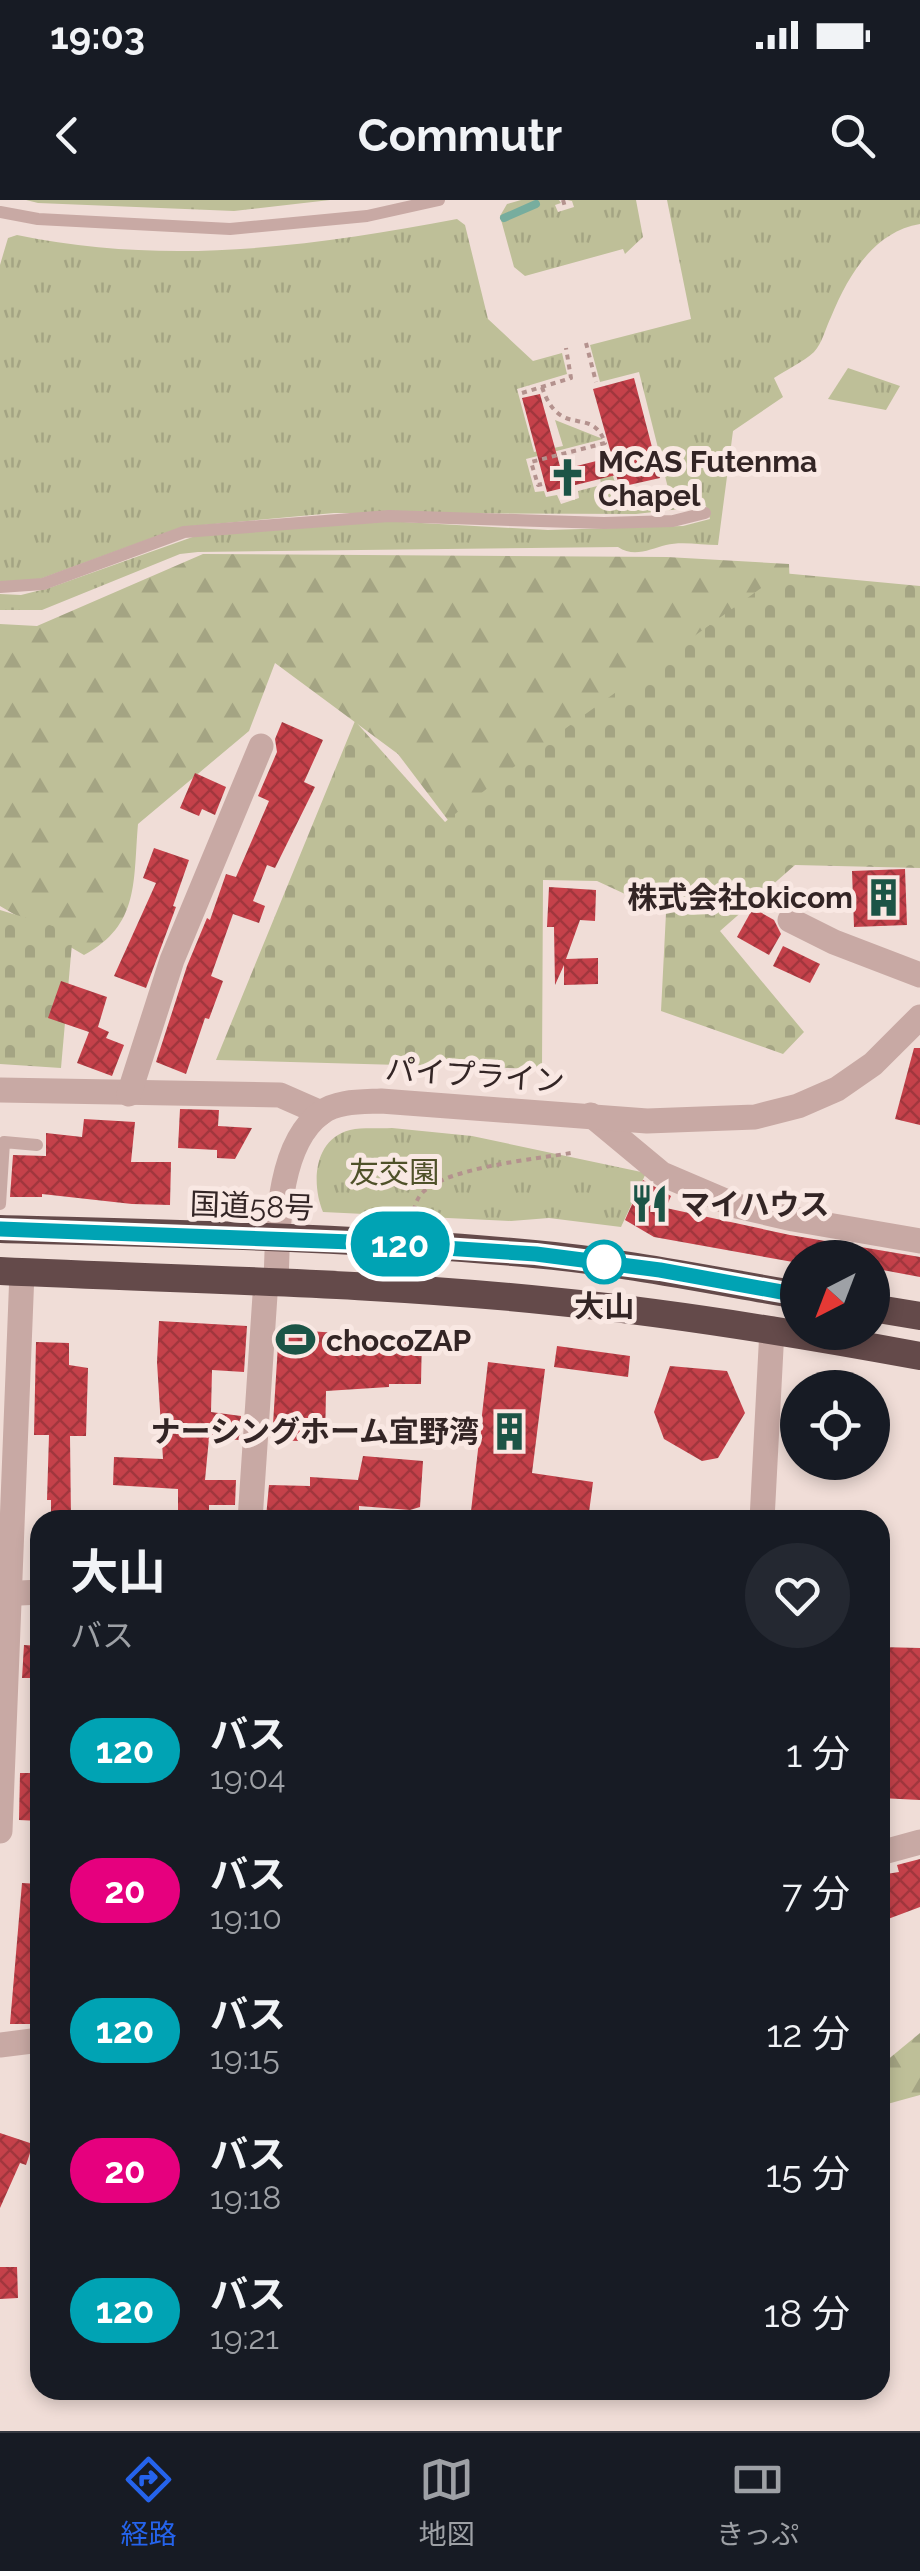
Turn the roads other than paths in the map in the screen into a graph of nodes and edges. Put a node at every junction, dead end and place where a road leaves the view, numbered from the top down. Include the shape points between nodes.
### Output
1 (439, 200) edge
2 (0, 212) edge
3 (705, 513) dead end
4 (0, 587) edge
5 (260, 746) dead end
6 (790, 920) dead end
7 (920, 975) edge
8 (920, 1017) edge
9 (0, 1090) edge
10 (130, 1094) junction
11 (321, 1113) junction
12 (591, 1115) junction
13 (37, 1145) dead end
14 (0, 1204) edge
15 (0, 1229) edge
16 (278, 1240) junction
17 (920, 1240) edge
18 (11, 1271) edge
19 (271, 1281) junction
20 (780, 1292) edge
21 (890, 1311) edge
22 (920, 1316) edge
23 (772, 1328) junction
24 (920, 1356) edge
25 (251, 1510) edge
26 (763, 1510) edge
27 (30, 1593) edge
28 (5, 1594) edge
29 (0, 1814) edge
30 (0, 1831) edge
31 (920, 1842) edge
32 (890, 1850) edge
33 (30, 2041) edge
34 (0, 2045) edge

1 - 2 lane via 367,216 230,229
3 - 4 lane via 604,523 389,516 184,532 43,584
5 - 10 street via 172,960
6 - 7 street
8 - 12 street via 873,1064 798,1106 755,1116 647,1121
9 - 10 street
10 - 11 street via 280,1095
11 - 12 street, パイプライン via 381,1100
11 - 16 street via 293,1151
12 - 17 street, パイプライン via 662,1174 736,1206
13 - 14 lane via 4,1142
15 - 16 highway, 国道58号
16 - 19 street
16 - 20 highway, 国道58号 via 536,1254
18 - 19 highway
18 - 28 street
19 - 23 highway via 560,1302
19 - 25 street
21 - 22 highway
23 - 24 highway
23 - 26 street
27 - 28 street
28 - 29 street
29 - 30 street
31 - 32 street
33 - 34 street

